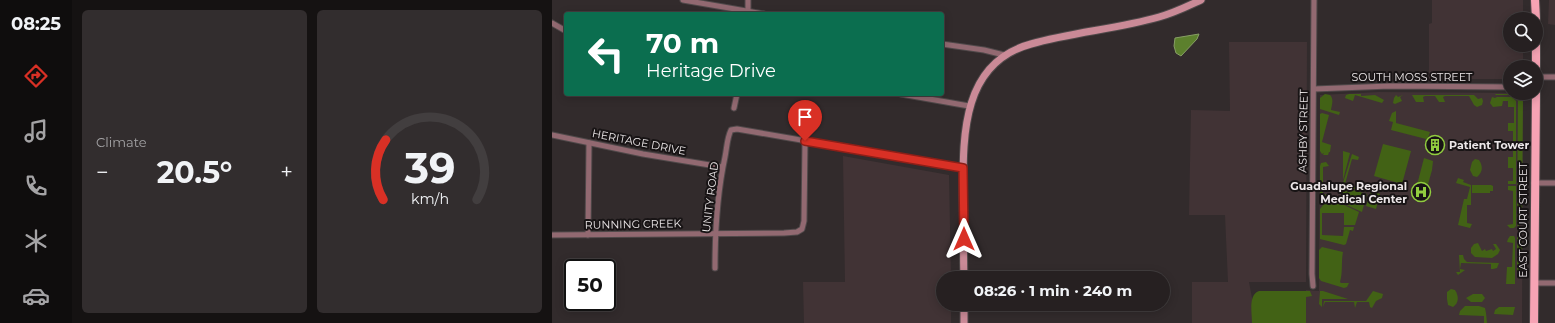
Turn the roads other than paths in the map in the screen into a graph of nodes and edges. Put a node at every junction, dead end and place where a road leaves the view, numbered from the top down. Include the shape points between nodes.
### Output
1 (682, 0) edge
2 (748, 0) edge
3 (1202, 0) edge
4 (1314, 0) edge
5 (1532, 0) edge
6 (1537, 0) edge
7 (743, 12) edge
8 (748, 12) edge
9 (1534, 12) edge
10 (1535, 12) edge
11 (552, 23) edge
12 (564, 30) edge
13 (944, 44) edge
14 (1004, 55) junction
15 (1543, 77) edge
16 (1555, 77) edge
17 (1503, 87) edge
18 (1314, 89) junction
19 (737, 96) edge
20 (912, 96) edge
21 (1536, 100) edge
22 (969, 106) junction
23 (734, 108) dead end
24 (552, 135) edge
25 (805, 141) junction
26 (588, 143) junction
27 (722, 167) junction
28 (963, 168) junction
29 (1534, 183) junction
30 (1555, 183) edge
31 (715, 233) junction
32 (552, 235) edge
33 (588, 235) junction
34 (715, 268) dead end
35 (964, 271) edge
36 (1534, 283) junction
37 (1555, 283) edge
38 (1313, 286) dead end
39 (964, 311) edge
40 (964, 323) edge
41 (1534, 323) edge

1 - 7 street
2 - 8 street
3 - 14 main road via 1160,16 1049,39
4 - 18 street, ASHBY STREET
5 - 9 main road
6 - 10 main road
11 - 12 street
13 - 14 street
14 - 22 main road via 979,84
15 - 16 street
17 - 18 street, SOUTH MOSS STREET via 1390,86
18 - 38 street, ASHBY STREET
19 - 23 street
20 - 22 street
21 - 29 main road, EAST COURT STREET
22 - 28 main road
24 - 26 street, HERITAGE DRIVE
25 - 27 street, UNITY ROAD via 732,130 728,136
25 - 28 street
25 - 31 street, RUNNING CREEK via 802,229 784,233
26 - 27 street, HERITAGE DRIVE
26 - 33 street
27 - 31 street, UNITY ROAD via 716,204
28 - 35 main road
29 - 30 street
29 - 36 main road, EAST COURT STREET
31 - 33 street, RUNNING CREEK
31 - 34 street, UNITY ROAD
32 - 33 street, RUNNING CREEK
36 - 37 street
36 - 41 main road, EAST COURT STREET
39 - 40 main road

